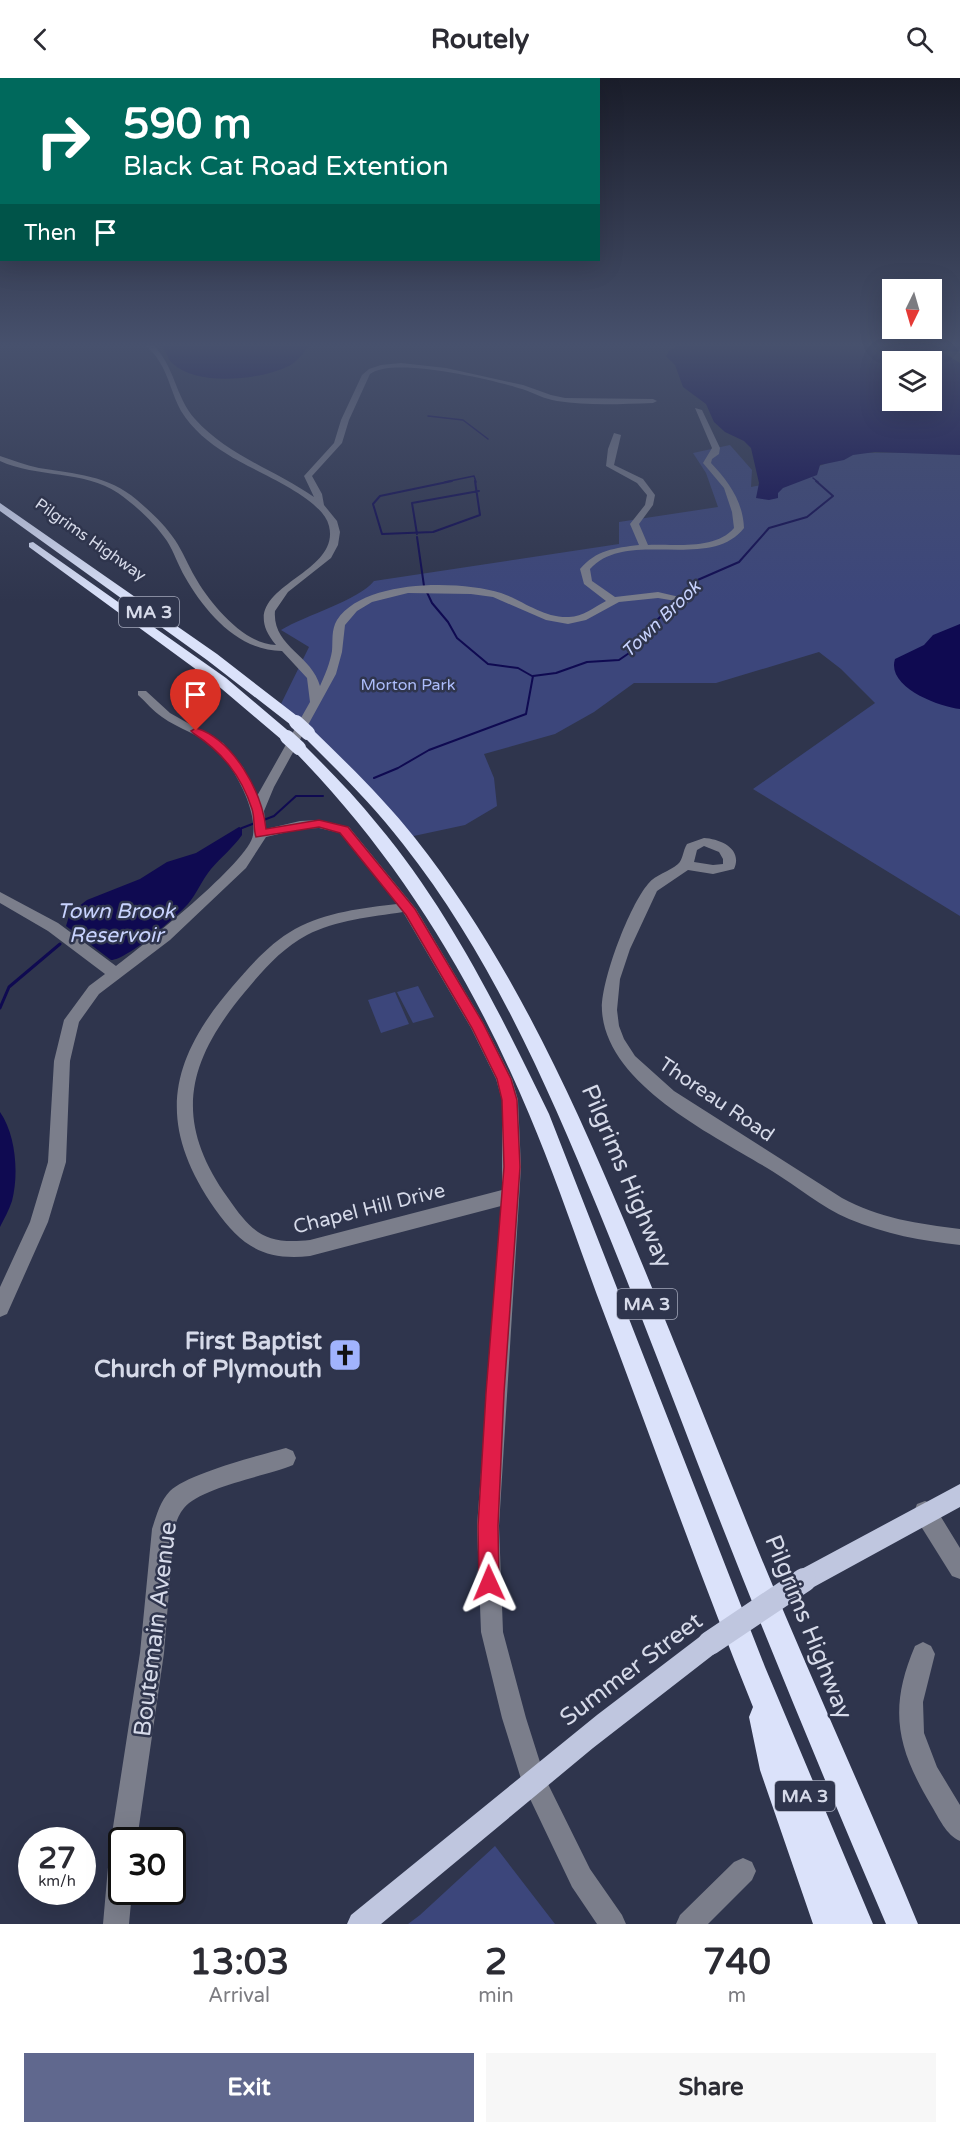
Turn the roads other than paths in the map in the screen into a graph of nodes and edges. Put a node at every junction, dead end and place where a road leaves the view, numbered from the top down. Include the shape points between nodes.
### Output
1 (201, 430) edge
2 (342, 430) edge
3 (708, 430) edge
4 (617, 435) dead end
5 (0, 458) edge
6 (320, 504) junction
7 (0, 506) edge
8 (0, 521) edge
9 (644, 547) junction
10 (680, 599) dead end
11 (613, 601) junction
12 (285, 648) junction
13 (142, 693) dead end
14 (315, 701) junction
15 (298, 735) junction
16 (260, 822) junction
17 (686, 865) dead end
18 (0, 897) edge
19 (406, 907) junction
20 (115, 973) junction
21 (510, 1196) junction
22 (960, 1237) edge
23 (0, 1308) edge
24 (286, 1458) dead end
25 (960, 1495) edge
26 (925, 1512) junction
27 (960, 1568) edge
28 (922, 1654) dead end
29 (752, 1669) junction
30 (534, 1782) junction
31 (854, 1815) junction
32 (126, 1827) edge
33 (960, 1828) edge
34 (743, 1872) dead end
35 (118, 1905) edge
36 (116, 1924) edge
37 (360, 1924) edge
38 (613, 1924) edge
39 (689, 1924) edge
40 (829, 1924) edge
41 (857, 1924) edge
42 (902, 1924) edge
43 (916, 1924) edge

1 - 6 street via 211,442
2 - 6 street via 325,460 316,464 308,476
3 - 9 street via 716,453 707,463 725,482 740,520 739,529 729,538 704,544
4 - 9 street via 610,468 640,481 651,495 649,505 634,524
5 - 12 street via 20,468 108,484 170,538 190,579 230,627 258,644
6 - 12 street via 333,523 334,544 323,560 271,607 269,622
7 - 15 highway, Pilgrims Highway / MA 3 via 241,678
8 - 15 highway, Pilgrims Highway / MA 3
9 - 11 street via 612,552 585,566 588,584
10 - 11 street via 648,594
11 - 14 street via 588,617 559,620 527,611 497,595 426,589 374,598 351,610 338,629 336,657
12 - 14 street via 309,674
13 - 16 street via 166,715 219,745 237,767
14 - 16 street via 270,783
15 - 29 highway, Pilgrims Highway / MA 3 via 413,882 469,970 498,1025 539,1114
15 - 31 highway, Pilgrims Highway / MA 3 via 360,784 427,864 517,1007 600,1186
16 - 19 street via 319,824 344,830
16 - 20 street via 255,847 241,865 181,922
17 - 22 street, Thoreau Road via 652,888 611,981 611,1021 628,1058 664,1092 698,1116 852,1212 893,1227
18 - 20 street via 53,927
19 - 21 street via 478,1026 504,1079 510,1100
19 - 21 street, Chapel Hill Drive via 350,915 299,933 277,948 237,990 204,1036 187,1073 183,1114 190,1148 205,1182 239,1226 250,1238 274,1249 310,1248
20 - 23 street via 85,1000 67,1033 57,1162 39,1222
21 - 30 street via 495,1393 489,1583 497,1655
24 - 32 street, Boutemain Avenue via 200,1487 178,1497 169,1511 163,1529 152,1653
25 - 26 main road, Summer Street
26 - 27 street
26 - 30 main road, Summer Street, bridge via 804,1580 710,1643
28 - 33 street via 909,1717 912,1735 923,1764
29 - 40 highway via 775,1770
29 - 41 highway, Pilgrims Highway / MA 3
30 - 37 main road, Summer Street
30 - 38 street via 580,1878
31 - 42 highway, Pilgrims Highway / MA 3
31 - 43 highway
34 - 39 street
35 - 36 street

